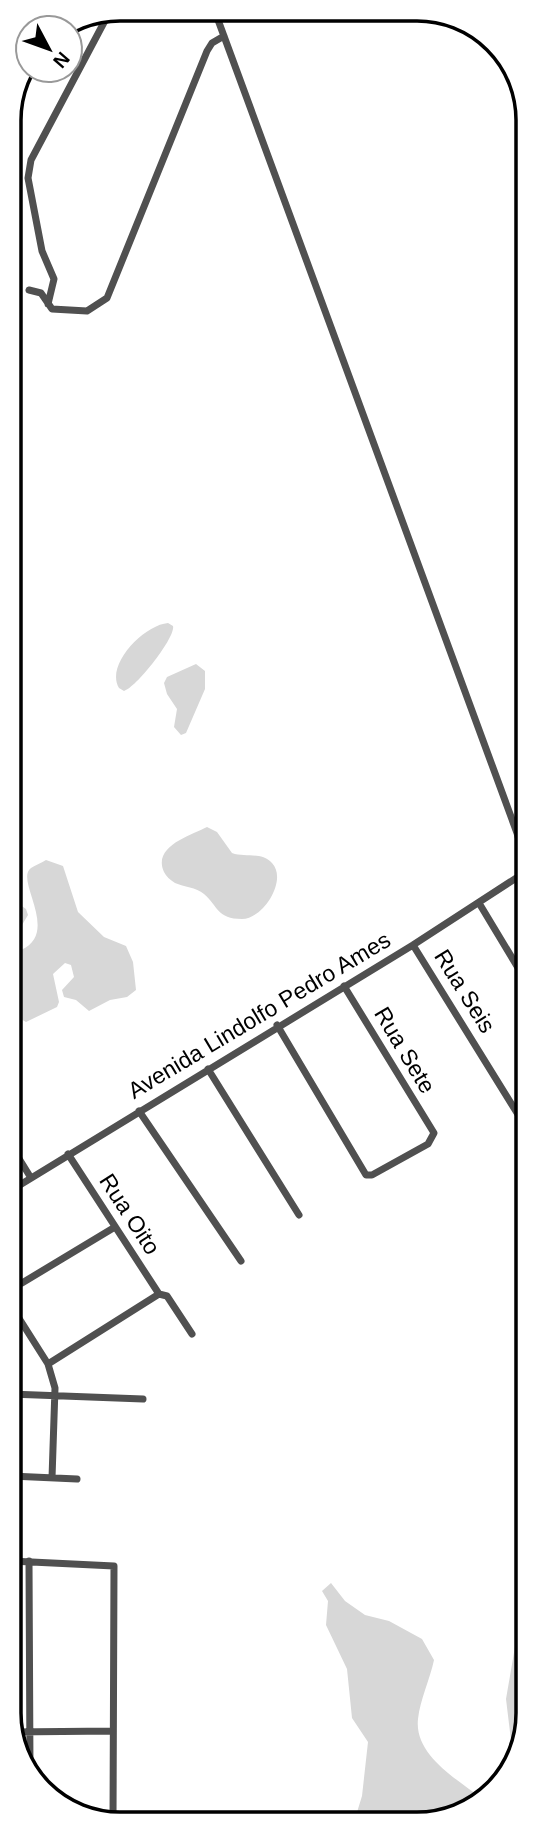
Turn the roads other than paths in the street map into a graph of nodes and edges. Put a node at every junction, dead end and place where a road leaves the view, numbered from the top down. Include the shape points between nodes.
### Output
1 (218, 21) edge
2 (104, 23) edge
3 (224, 36) junction
4 (30, 290) dead end
5 (48, 304) junction
6 (516, 829) edge
7 (516, 877) edge
8 (479, 903) junction
9 (413, 945) junction
10 (516, 964) edge
11 (344, 986) junction
12 (277, 1026) junction
13 (208, 1069) junction
14 (139, 1111) junction
15 (516, 1111) edge
16 (68, 1154) junction
17 (21, 1162) edge
18 (31, 1178) junction
19 (21, 1184) edge
20 (299, 1215) dead end
21 (115, 1227) junction
22 (241, 1261) dead end
23 (22, 1283) dead end
24 (159, 1294) junction
25 (21, 1321) edge
26 (192, 1334) dead end
27 (48, 1364) junction
28 (21, 1395) edge
29 (57, 1397) junction
30 (143, 1399) dead end
31 (21, 1477) edge
32 (52, 1478) junction
33 (77, 1479) dead end
34 (21, 1561) edge
35 (29, 1561) junction
36 (113, 1731) junction
37 (23, 1732) edge
38 (31, 1732) junction
39 (30, 1754) edge
40 (113, 1811) edge

1 - 3 street
2 - 5 street via 31,160 28,178 39,239 54,279
3 - 5 street via 206,51 107,299 87,311 52,309
3 - 6 street
4 - 5 street via 41,293
7 - 8 street, Avenida Lindolfo Pedro Ames
8 - 9 street, Avenida Lindolfo Pedro Ames
8 - 10 street
9 - 11 street, Avenida Lindolfo Pedro Ames
9 - 15 street, Rua Seis
11 - 12 street, Avenida Lindolfo Pedro Ames
11 - 12 street, Rua Sete via 434,1133 428,1144 366,1175
12 - 13 street, Avenida Lindolfo Pedro Ames
13 - 14 street, Avenida Lindolfo Pedro Ames
13 - 20 street
14 - 16 street, Avenida Lindolfo Pedro Ames
14 - 22 street
16 - 18 street, Avenida Lindolfo Pedro Ames
16 - 21 street, Rua Oito
17 - 18 street
18 - 19 street, Avenida Lindolfo Pedro Ames
21 - 23 street
21 - 24 street, Rua Oito
24 - 26 street, Rua Oito via 167,1296
24 - 27 street
25 - 27 street
27 - 29 street
28 - 29 street
29 - 30 street
29 - 32 street
31 - 32 street
32 - 33 street
34 - 35 street
35 - 36 street via 114,1566
35 - 38 street
36 - 38 street
36 - 40 street
37 - 38 street
38 - 39 street

